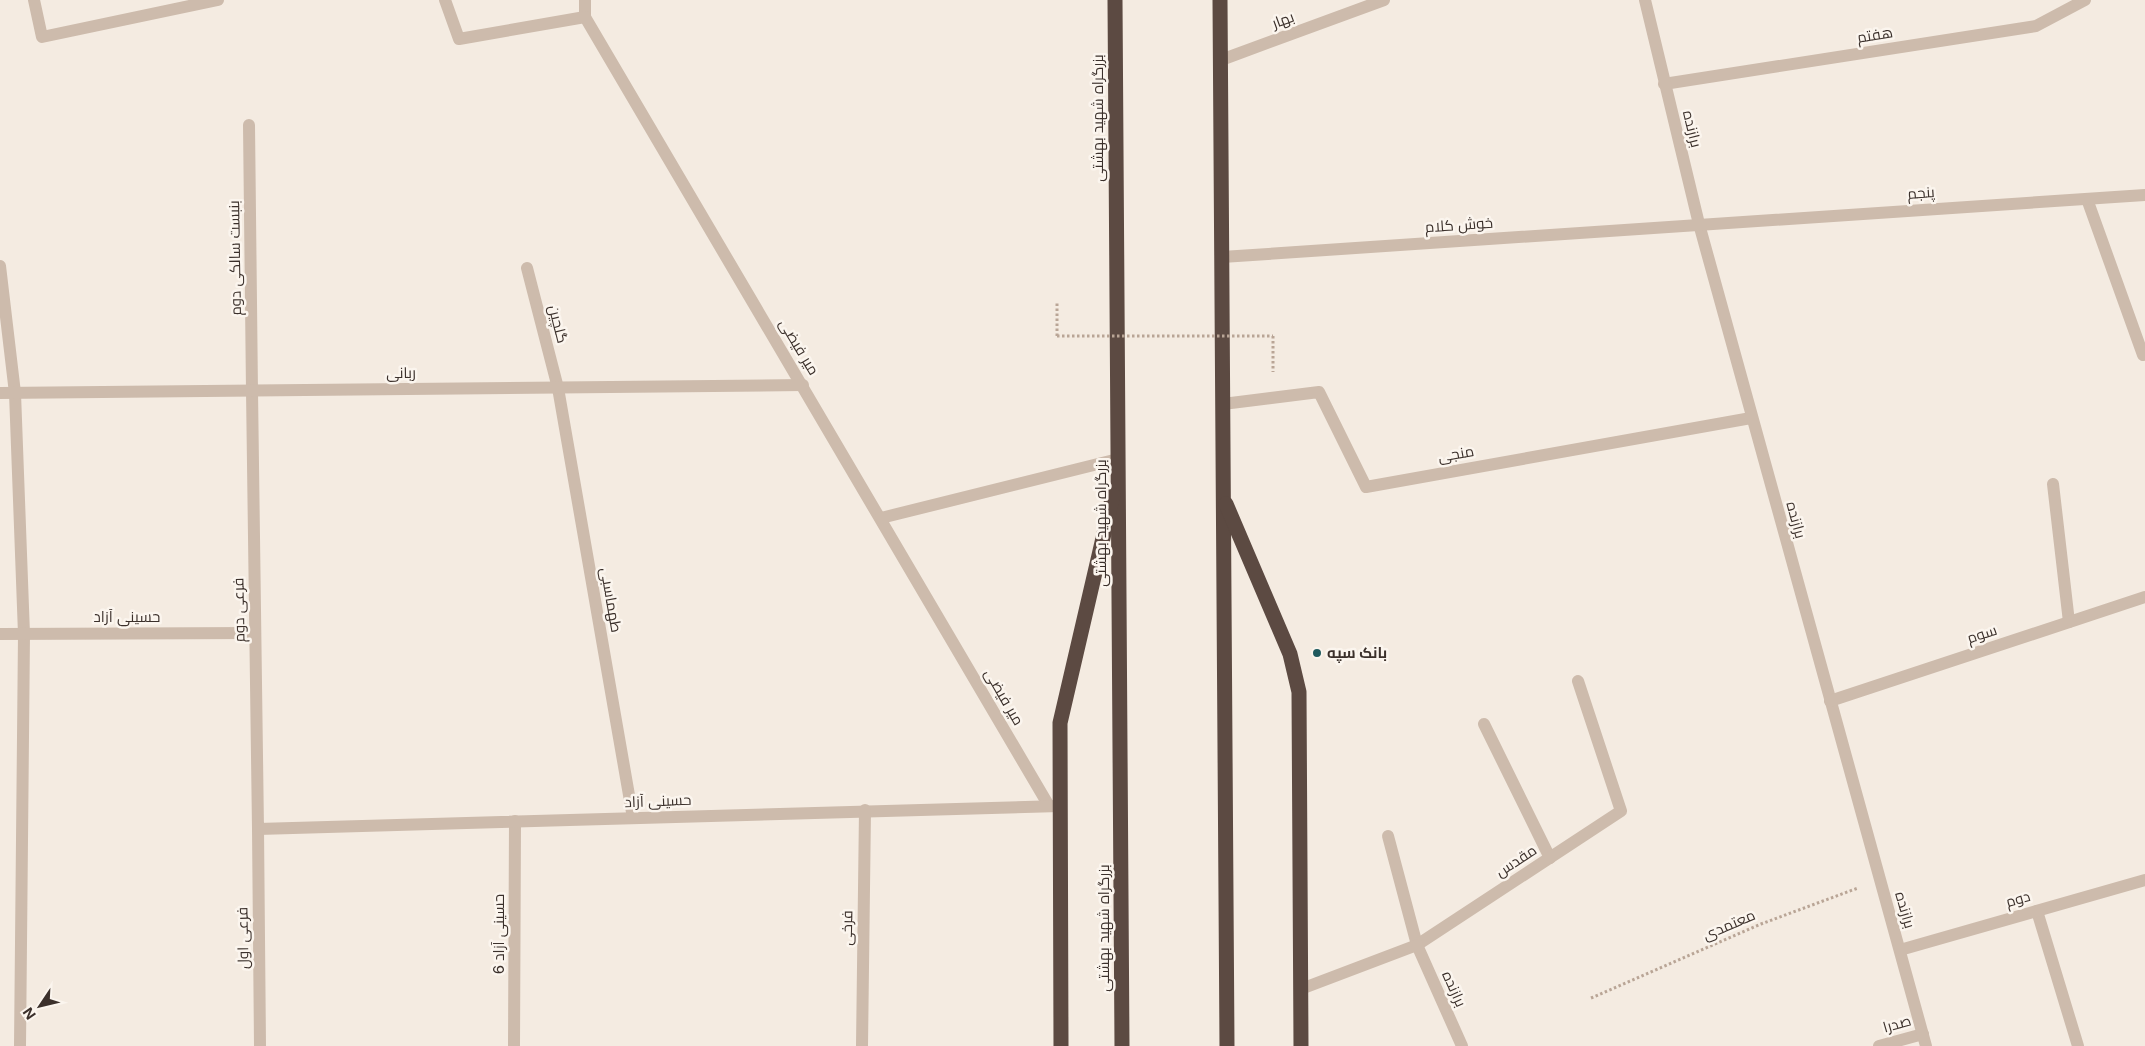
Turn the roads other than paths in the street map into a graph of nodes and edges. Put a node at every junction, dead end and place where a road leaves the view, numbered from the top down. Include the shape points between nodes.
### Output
1 (34, 0) edge
2 (218, 0) edge
3 (444, 0) edge
4 (585, 0) edge
5 (1115, 0) edge
6 (1220, 0) edge
7 (1384, 0) edge
8 (1645, 0) edge
9 (2085, 0) edge
10 (585, 17) junction
11 (1221, 60) junction
12 (1664, 84) junction
13 (249, 126) dead end
14 (2145, 195) edge
15 (2087, 199) junction
16 (1699, 224) junction
17 (1222, 257) junction
18 (0, 266) edge
19 (527, 268) dead end
20 (2143, 355) dead end
21 (803, 385) junction
22 (558, 388) junction
23 (252, 391) junction
24 (15, 393) junction
25 (0, 394) edge
26 (1223, 404) junction
27 (1751, 418) junction
28 (1118, 465) junction
29 (2053, 484) dead end
30 (1224, 497) junction
31 (881, 518) junction
32 (2145, 597) edge
33 (2069, 622) junction
34 (255, 633) junction
35 (0, 634) edge
36 (24, 634) junction
37 (1578, 681) dead end
38 (1830, 701) junction
39 (1484, 724) dead end
40 (1054, 806) junction
41 (865, 810) junction
42 (633, 818) junction
43 (515, 821) junction
44 (258, 829) junction
45 (1388, 836) dead end
46 (1550, 858) junction
47 (2145, 880) edge
48 (2037, 911) junction
49 (1417, 944) junction
50 (1900, 950) junction
51 (1301, 989) junction
52 (1924, 1040) edge
53 (20, 1046) edge
54 (260, 1046) edge
55 (514, 1046) edge
56 (862, 1046) edge
57 (1061, 1046) edge
58 (1122, 1046) edge
59 (1227, 1046) edge
60 (1301, 1046) edge
61 (1462, 1046) edge
62 (1880, 1046) edge
63 (2078, 1046) edge

1 - 2 street via 42,37
3 - 10 street via 459,39
4 - 10 street
5 - 28 highway, بزرگراه شهید بهشتی
6 - 11 highway
7 - 11 street, بهار
8 - 12 street, برازنده
9 - 12 street, هفتم via 2036,26
10 - 21 street, میر فیضی
11 - 17 highway
12 - 16 street, برازنده
13 - 23 street, بنبست سالکی دوم
14 - 15 street, پنجم
15 - 16 street, پنجم
15 - 20 street
16 - 17 street, خوش کلام
16 - 27 street, برازنده
17 - 26 highway
18 - 24 street
19 - 22 street, گلچین
21 - 22 street, ربانی
21 - 31 street, میر فیضی
22 - 23 street, ربانی
22 - 42 street, طهماسبی
23 - 24 street, ربانی
23 - 34 street, فرعی دوم
24 - 25 street, ربانی
24 - 36 street
26 - 27 street, منجی via 1319,392 1366,486
26 - 30 highway
27 - 38 street, برازنده
28 - 31 street
28 - 40 highway via 1061,712
28 - 58 highway, بزرگراه شهید بهشتی
29 - 33 street
30 - 51 highway via 1290,654 1299,692
30 - 59 highway
31 - 40 street, میر فیضی
32 - 33 street, سوم
33 - 38 street, سوم
34 - 36 street, حسینی آزاد
34 - 44 street, فرعی دوم
35 - 36 street, حسینی آزاد
36 - 53 street
37 - 46 street, مقدس via 1621,811
38 - 50 street, برازنده
39 - 46 street
40 - 41 street, حسینی آزاد
40 - 57 highway
41 - 42 street, حسینی آزاد
41 - 56 street, فرخی
42 - 43 street, حسینی آزاد
43 - 44 street, حسینی آزاد
43 - 55 street, حسینی آزاد 6
44 - 54 street, فرعی اول
45 - 49 street, برازنده
46 - 49 street, مقدس
47 - 48 street, دوم
48 - 50 street, دوم
48 - 63 street
49 - 51 street, مقدس
49 - 61 street, برازنده
50 - 52 street, برازنده
51 - 60 highway
52 - 62 street, صدرا

